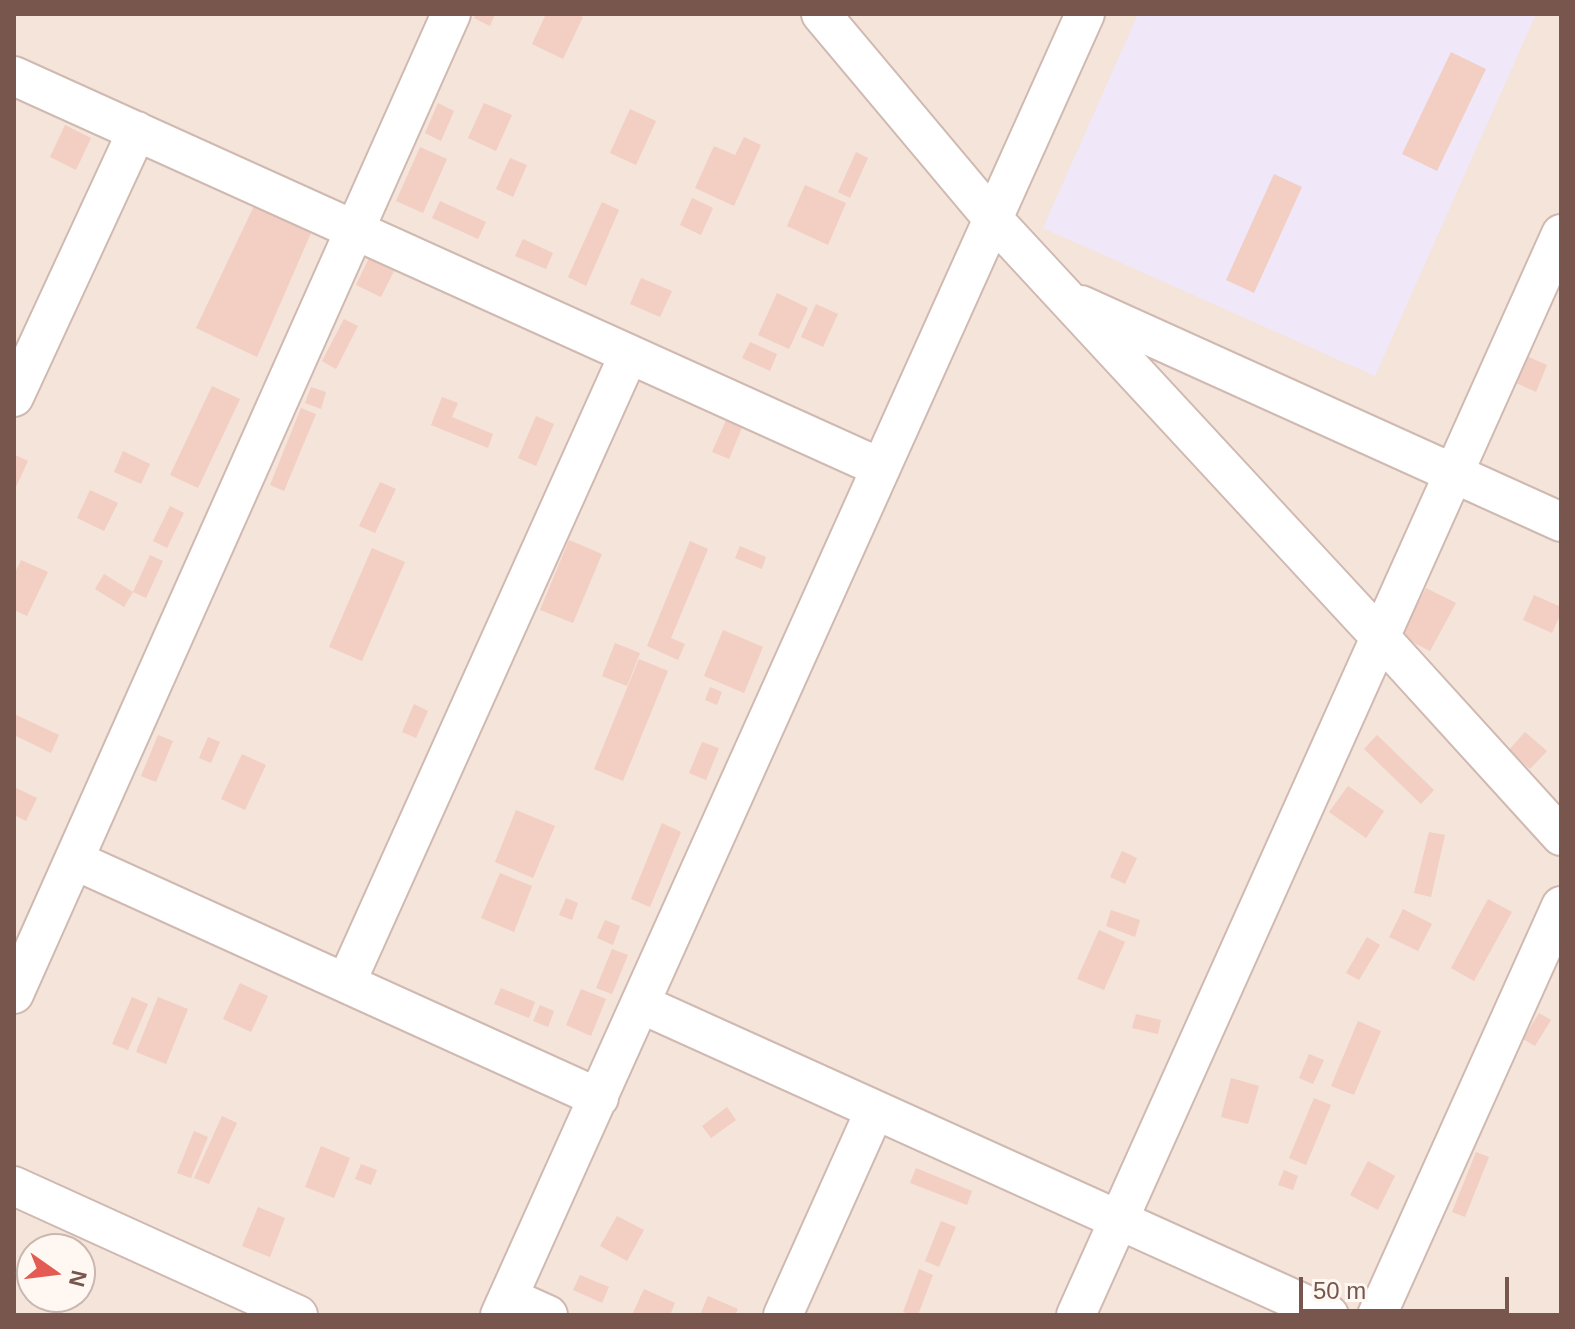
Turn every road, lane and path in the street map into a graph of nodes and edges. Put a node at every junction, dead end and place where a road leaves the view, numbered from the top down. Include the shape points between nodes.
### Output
1 (451, 14) edge
2 (821, 14) edge
3 (1085, 14) edge
4 (14, 76) edge
5 (137, 131) junction
6 (993, 219) junction
7 (354, 230) junction
8 (1561, 234) edge
9 (1064, 297) junction
10 (629, 354) junction
11 (14, 397) edge
12 (881, 468) junction
13 (1454, 474) junction
14 (1561, 522) edge
15 (1380, 637) junction
16 (1561, 836) edge
17 (74, 860) junction
18 (1561, 906) edge
19 (346, 983) junction
20 (14, 994) edge
21 (641, 1004) junction
22 (599, 1098) junction
23 (875, 1110) junction
24 (14, 1186) edge
25 (1119, 1220) junction
26 (504, 1306) edge
27 (298, 1315) edge
28 (548, 1315) edge
29 (783, 1315) edge
30 (1076, 1315) edge
31 (1329, 1315) edge
32 (1377, 1315) edge

1 - 7 street
2 - 6 street
3 - 6 street
4 - 5 street
5 - 7 street
5 - 11 street
6 - 9 street
6 - 12 street
7 - 10 street
7 - 17 street
8 - 13 street
9 - 13 street
9 - 15 street
10 - 12 street
10 - 19 street
12 - 21 street
13 - 14 street
13 - 15 street
15 - 16 street
15 - 25 street
17 - 19 street
17 - 20 street
18 - 32 street
19 - 22 street
21 - 22 street
21 - 23 street
22 - 26 street
23 - 25 street
23 - 29 street
24 - 27 street
25 - 30 street
25 - 31 street
26 - 28 street

